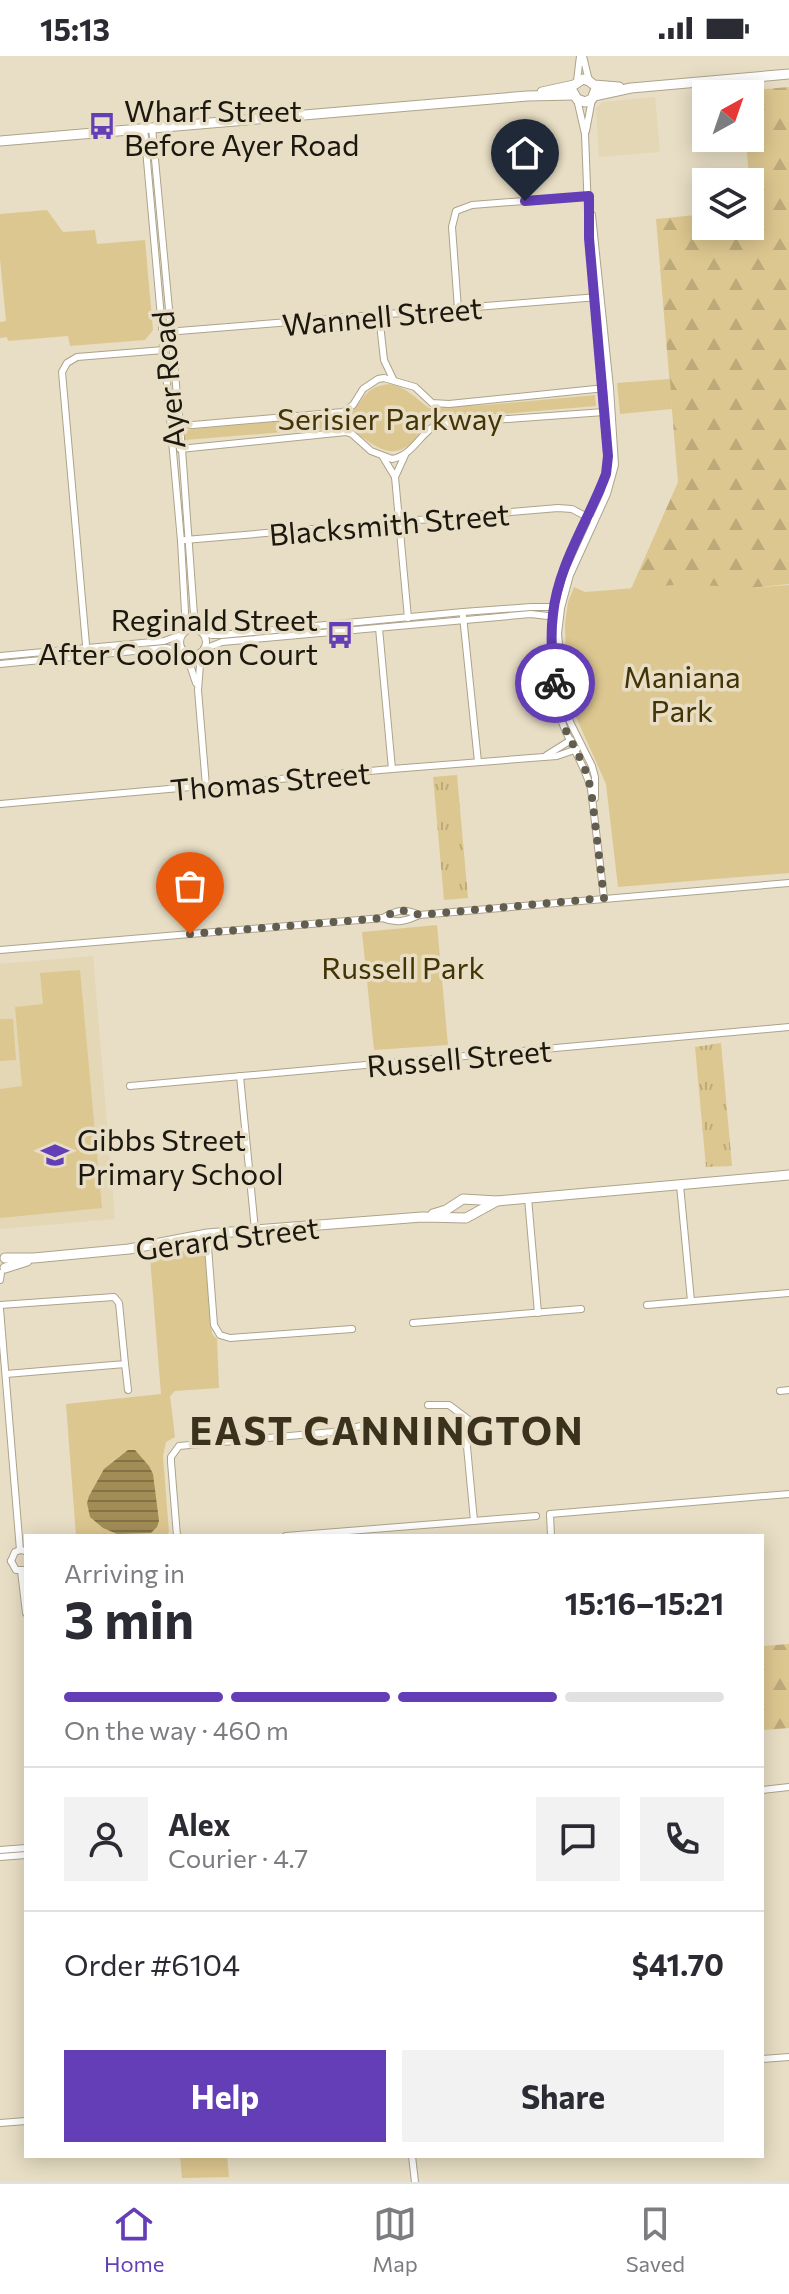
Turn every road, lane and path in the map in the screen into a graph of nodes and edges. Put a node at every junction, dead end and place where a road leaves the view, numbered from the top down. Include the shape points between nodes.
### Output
1 (582, 56) edge
2 (789, 74) edge
3 (592, 83) junction
4 (631, 88) junction
5 (575, 90) junction
6 (593, 98) junction
7 (148, 127) junction
8 (585, 134) junction
9 (0, 141) edge
10 (589, 196) junction
11 (598, 296) junction
12 (458, 309) junction
13 (379, 315) junction
14 (166, 332) junction
15 (164, 350) junction
16 (384, 360) junction
17 (381, 378) junction
18 (393, 379) junction
19 (606, 388) junction
20 (608, 412) junction
21 (176, 423) junction
22 (182, 449) junction
23 (174, 450) junction
24 (405, 455) junction
25 (382, 456) junction
26 (395, 477) junction
27 (591, 519) junction
28 (398, 521) junction
29 (185, 540) junction
30 (557, 607) junction
31 (463, 616) junction
32 (556, 617) junction
33 (408, 622) junction
34 (378, 624) junction
35 (199, 630) junction
36 (182, 634) junction
37 (203, 650) junction
38 (87, 652) junction
39 (184, 652) junction
40 (0, 656) edge
41 (0, 664) edge
42 (198, 690) junction
43 (577, 736) junction
44 (570, 741) junction
45 (582, 745) junction
46 (574, 750) junction
47 (539, 757) junction
48 (478, 762) junction
49 (392, 769) junction
50 (206, 786) junction
51 (0, 804) edge
52 (595, 813) junction
53 (789, 883) edge
54 (604, 898) junction
55 (419, 915) junction
56 (383, 918) junction
57 (0, 950) edge
58 (789, 1027) edge
59 (240, 1076) junction
60 (130, 1086) dead end
61 (789, 1175) edge
62 (680, 1185) junction
63 (528, 1198) junction
64 (497, 1201) junction
65 (422, 1217) junction
66 (255, 1230) junction
67 (207, 1234) junction
68 (2, 1265) edge
69 (0, 1280) edge
70 (789, 1293) edge
71 (691, 1301) junction
72 (647, 1305) dead end
73 (0, 1307) edge
74 (581, 1309) dead end
75 (538, 1313) junction
76 (413, 1323) dead end
77 (352, 1329) dead end
78 (125, 1364) junction
79 (6, 1374) junction
80 (128, 1390) dead end
81 (789, 1390) edge
82 (780, 1391) dead end
83 (428, 1405) dead end
84 (0, 1408) edge
85 (8, 1408) junction
86 (361, 1426) dead end
87 (789, 1494) edge
88 (536, 1516) dead end
89 (474, 1521) junction
90 (336, 1533) edge
91 (177, 1534) edge
92 (551, 1534) edge
93 (23, 1550) edge
94 (24, 1570) edge
95 (789, 1787) edge
96 (764, 1790) edge
97 (24, 1848) edge
98 (0, 1850) edge
99 (24, 1855) edge
100 (0, 1857) edge
101 (789, 2057) edge
102 (764, 2059) edge
103 (24, 2121) edge
104 (0, 2123) edge
105 (412, 2158) edge
106 (415, 2182) edge

1 - 3 street
1 - 5 street
2 - 4 street
3 - 4 street
3 - 5 street via 583,79
3 - 6 street
4 - 6 street
5 - 6 street via 585,102
5 - 7 street
5 - 8 street
6 - 8 street
7 - 9 street
7 - 14 street, Ayer Road
8 - 10 street
10 - 11 street
10 - 12 street via 472,205 456,211 452,227
11 - 12 street, Wannell Street
11 - 19 street
12 - 13 street, Wannell Street
13 - 14 street, Wannell Street
13 - 16 street
14 - 15 street, Ayer Road
14 - 21 street, Ayer Road
15 - 21 street, Ayer Road
15 - 38 street via 77,357 62,372
16 - 17 street
16 - 18 street
17 - 18 street
17 - 21 street via 343,412
18 - 19 street via 415,387 432,403 449,404
19 - 20 street
20 - 24 street via 438,424
20 - 27 street via 608,464
21 - 22 street, Ayer Road
21 - 23 street, Ayer Road
22 - 23 street
22 - 25 street via 346,432
22 - 29 street, Ayer Road
23 - 29 street, Ayer Road
24 - 25 street
24 - 26 street
25 - 26 street
26 - 28 street
27 - 28 street, Blacksmith Street via 558,508
27 - 30 street via 563,573
28 - 29 street, Blacksmith Street
28 - 33 street
29 - 35 street, Ayer Road
29 - 36 street, Ayer Road
30 - 31 street
30 - 32 street
31 - 32 street
31 - 33 street
31 - 48 street
32 - 43 street via 565,702
32 - 44 street via 552,658 558,711
33 - 34 street
34 - 35 street via 221,635
34 - 37 street via 222,642
34 - 49 street
35 - 36 street
35 - 37 street via 205,638
36 - 38 street
36 - 39 street
37 - 39 street via 194,655
37 - 42 street
38 - 39 street
38 - 40 street
38 - 41 street
39 - 42 street
42 - 50 street
43 - 44 street, Thomas Street
43 - 45 street
44 - 46 street
44 - 47 street, Thomas Street
45 - 46 street, Thomas Street
45 - 52 street via 595,777
46 - 47 street, Thomas Street
46 - 52 street via 587,774
47 - 48 street, Thomas Street
48 - 49 street, Thomas Street
49 - 50 street, Thomas Street
50 - 51 street, Thomas Street
52 - 54 street
53 - 54 street
54 - 55 street
55 - 56 street via 396,922
55 - 56 street via 400,910
56 - 57 street
58 - 59 street, Russell Street
59 - 60 street, Russell Street
59 - 66 street
61 - 62 street, Gerard Street
62 - 63 street, Gerard Street
62 - 71 street
63 - 64 street, Gerard Street
63 - 75 street
64 - 65 street, Gerard Street via 463,1199
64 - 65 street, Gerard Street via 466,1218
65 - 66 street, Gerard Street
66 - 67 street, Gerard Street
67 - 68 street, Gerard Street
67 - 77 street via 214,1325 220,1335
68 - 69 street
70 - 71 street
71 - 72 street
73 - 78 street via 114,1297
73 - 79 street
74 - 75 street
75 - 76 street
78 - 79 street
78 - 80 street
79 - 85 street
81 - 82 street
83 - 89 street via 449,1405 469,1420
84 - 85 street
85 - 93 street
86 - 91 street via 179,1446 171,1457
87 - 92 street via 550,1514
88 - 89 street
89 - 90 street
93 - 94 street via 8,1562
95 - 96 street
97 - 98 street
99 - 100 street
101 - 102 street
103 - 104 street
105 - 106 street

